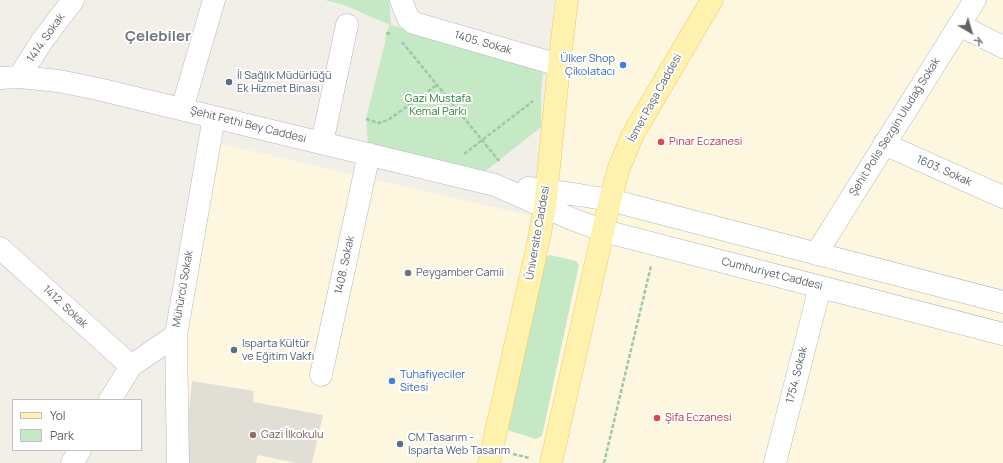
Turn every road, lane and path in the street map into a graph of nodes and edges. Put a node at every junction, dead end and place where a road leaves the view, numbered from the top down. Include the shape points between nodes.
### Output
1 (73, 0) edge
2 (214, 0) edge
3 (567, 0) edge
4 (712, 0) edge
5 (975, 0) edge
6 (405, 9) edge
7 (347, 25) dead end
8 (959, 25) junction
9 (386, 33) dead end
10 (395, 35) dead end
11 (399, 38) dead end
12 (1003, 47) edge
13 (559, 65) junction
14 (10, 77) edge
15 (438, 85) junction
16 (535, 99) dead end
17 (182, 109) junction
18 (214, 117) junction
19 (366, 119) dead end
20 (482, 140) junction
21 (322, 143) junction
22 (884, 144) junction
23 (369, 154) junction
24 (499, 161) dead end
25 (442, 172) junction
26 (1003, 197) edge
27 (546, 199) junction
28 (610, 200) junction
29 (604, 231) junction
30 (0, 248) edge
31 (816, 254) junction
32 (652, 261) dead end
33 (820, 287) junction
34 (1003, 302) edge
35 (1003, 334) edge
36 (176, 336) junction
37 (131, 366) junction
38 (321, 375) dead end
39 (111, 399) edge
40 (79, 451) edge
41 (509, 453) dead end
42 (544, 461) edge
43 (72, 463) edge
44 (178, 463) edge
45 (489, 463) edge
46 (604, 463) edge
47 (775, 463) edge

1 - 14 street, 1414. Sokak
2 - 17 street
3 - 13 main road, Üniversite Caddesi
4 - 28 main road, İsmet Paşa Caddesi via 633,134 619,168
5 - 8 street, Şehit Polis Sezgin Uludağ Sokak
6 - 13 street, 1405. Sokak via 414,23
7 - 21 street
8 - 12 street
8 - 22 street, Şehit Polis Sezgin Uludağ Sokak
9 - 10 path
11 - 15 path
13 - 27 main road, Üniversite Caddesi
14 - 17 street, Şehit Fethi Bey Caddesi via 59,81
15 - 19 path via 388,120 379,123
15 - 20 path
16 - 20 path
17 - 18 street, Şehit Fethi Bey Caddesi
18 - 21 street, Şehit Fethi Bey Caddesi
18 - 36 street, Mühürcü Sokak
20 - 24 path
20 - 25 path
21 - 23 street, Şehit Fethi Bey Caddesi
22 - 26 street, 1603. Sokak
22 - 31 street, Şehit Polis Sezgin Uludağ Sokak
23 - 25 street, Şehit Fethi Bey Caddesi
23 - 38 street, 1408. Sokak
25 - 27 street, Şehit Fethi Bey Caddesi
27 - 28 street
27 - 29 street, Cumhuriyet Caddesi
27 - 45 main road, Üniversite Caddesi
28 - 29 main road
28 - 31 street
29 - 33 street, Cumhuriyet Caddesi
29 - 42 main road
30 - 37 street, 1412. Sokak
31 - 34 street
32 - 46 path
33 - 35 street, Cumhuriyet Caddesi
33 - 47 street, 1754. Sokak
36 - 37 street
36 - 44 street, Mühürcü Sokak
37 - 39 street
40 - 43 street
41 - 42 path

